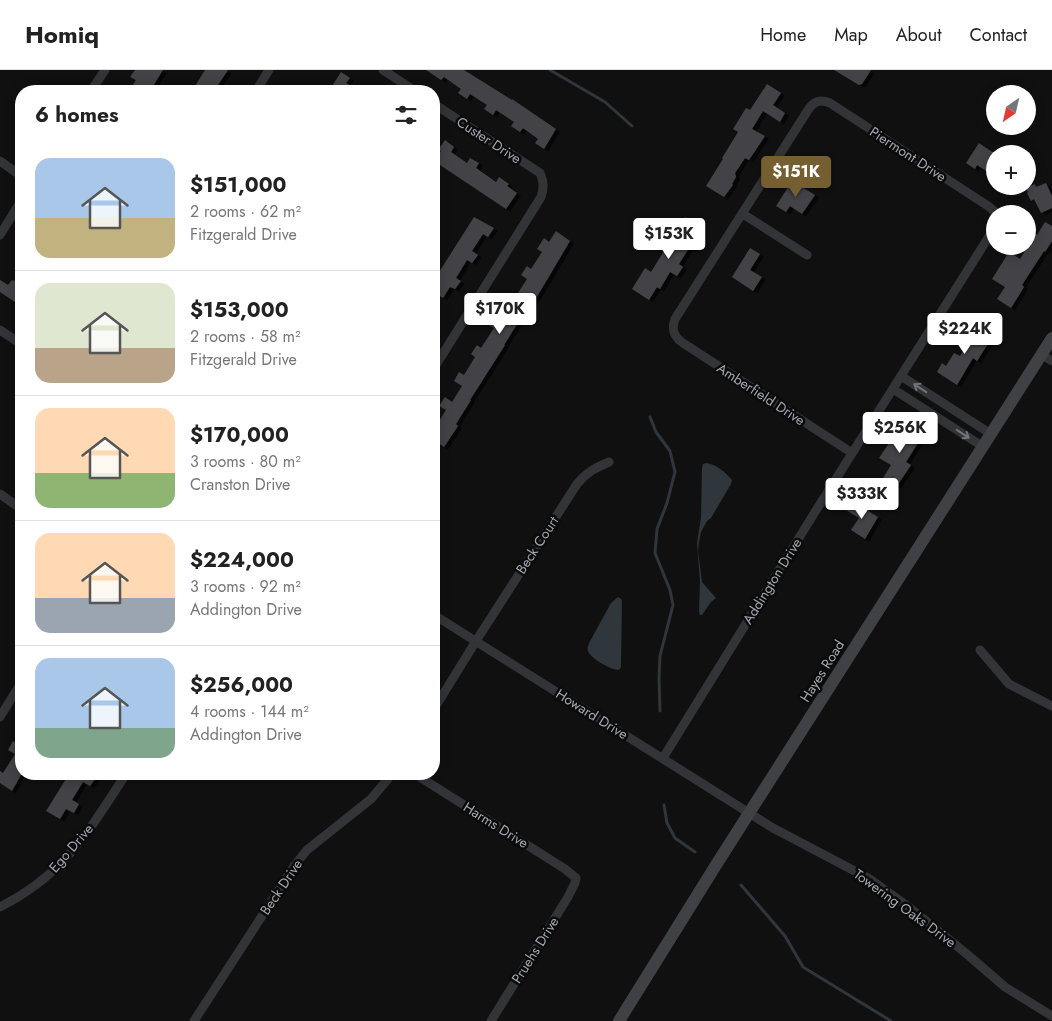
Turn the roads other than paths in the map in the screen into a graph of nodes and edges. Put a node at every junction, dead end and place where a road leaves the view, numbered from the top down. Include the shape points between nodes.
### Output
1 (105, 70) edge
2 (269, 70) edge
3 (383, 70) edge
4 (95, 85) edge
5 (260, 85) edge
6 (406, 85) edge
7 (440, 108) edge
8 (0, 161) edge
9 (15, 172) edge
10 (986, 205) edge
11 (15, 211) edge
12 (742, 214) junction
13 (0, 235) edge
14 (986, 241) edge
15 (807, 255) dead end
16 (0, 330) edge
17 (1052, 338) edge
18 (15, 340) edge
19 (440, 358) edge
20 (1047, 358) edge
21 (901, 376) junction
22 (893, 389) junction
23 (991, 434) junction
24 (982, 446) junction
25 (852, 453) junction
26 (609, 462) dead end
27 (0, 494) edge
28 (15, 504) edge
29 (440, 619) edge
30 (476, 641) junction
31 (980, 650) dead end
32 (15, 692) edge
33 (440, 699) edge
34 (1052, 706) edge
35 (0, 717) edge
36 (663, 758) junction
37 (122, 780) edge
38 (388, 780) edge
39 (424, 780) edge
40 (750, 813) junction
41 (576, 878) joint
42 (0, 907) edge
43 (1052, 1015) edge
44 (194, 1021) edge
45 (491, 1021) edge
46 (619, 1021) edge

1 - 4 street
2 - 5 street
3 - 6 street
7 - 19 street, Custer Drive via 540,173 544,188
8 - 9 street
10 - 12 street, Piermont Drive via 830,103 817,101 808,110
11 - 13 street
12 - 15 street
12 - 25 street, Amberfield Drive via 675,319 673,332 682,343
14 - 21 street, Addington Drive
16 - 18 street
17 - 20 street, Hayes Road
20 - 23 street, Hayes Road
21 - 22 street, Addington Drive
23 -> 21 street
22 -> 24 street
22 - 25 street, Addington Drive
23 - 24 street, Hayes Road
24 - 40 street, Hayes Road
25 - 36 street, Addington Drive
26 - 30 street, Beck Court via 593,469 576,484
27 - 28 street
29 - 30 street, Howard Drive
30 - 33 street
30 - 36 street, Howard Drive
31 - 34 street via 1009,684
32 - 35 street
36 - 40 street, Howard Drive
37 - 42 street, Ego Drive via 84,837 64,860 43,880
38 - 44 street, Beck Drive via 371,798 307,850
39 - 41 street, Harms Drive
40 - 43 street, Towering Oaks Drive via 868,878 1005,987
40 - 46 street, Hayes Road
41 - 45 street, Pruehs Drive

